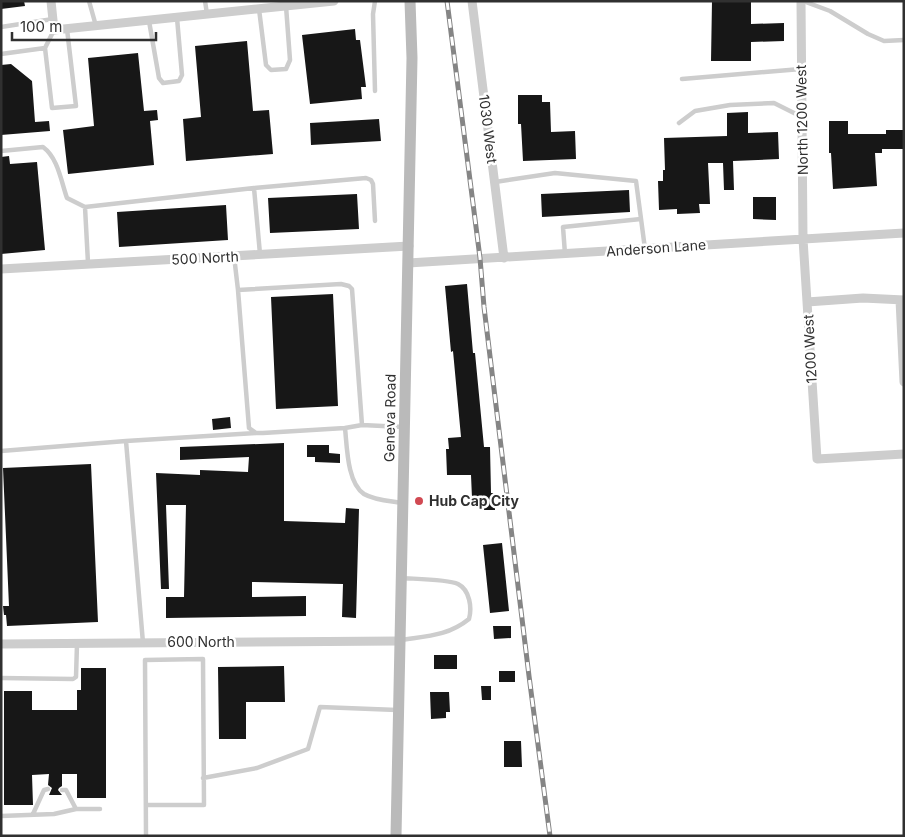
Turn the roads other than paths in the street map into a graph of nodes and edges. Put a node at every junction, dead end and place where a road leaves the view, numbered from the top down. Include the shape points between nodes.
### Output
1 (50, 1) edge
2 (89, 1) edge
3 (205, 1) edge
4 (334, 1) edge
5 (375, 1) edge
6 (410, 1) edge
7 (472, 1) edge
8 (802, 1) edge
9 (263, 6) edge
10 (286, 6) junction
11 (207, 14) junction
12 (177, 18) junction
13 (53, 19) junction
14 (148, 21) junction
15 (96, 26) junction
16 (1, 27) edge
17 (67, 29) junction
18 (54, 30) junction
19 (904, 40) edge
20 (45, 48) junction
21 (1, 54) edge
22 (801, 69) junction
23 (682, 79) dead end
24 (375, 90) dead end
25 (802, 117) junction
26 (679, 122) dead end
27 (1, 151) edge
28 (494, 182) junction
29 (254, 188) junction
30 (85, 206) junction
31 (641, 219) junction
32 (375, 221) dead end
33 (904, 233) edge
34 (803, 239) junction
35 (409, 246) junction
36 (645, 249) junction
37 (260, 254) junction
38 (565, 254) junction
39 (234, 256) junction
40 (504, 258) junction
41 (408, 263) junction
42 (88, 264) junction
43 (1, 270) edge
44 (238, 290) junction
45 (902, 300) edge
46 (807, 302) junction
47 (904, 382) edge
48 (362, 425) junction
49 (405, 427) junction
50 (345, 428) junction
51 (256, 433) junction
52 (126, 440) junction
53 (1, 451) edge
54 (904, 454) edge
55 (403, 504) junction
56 (401, 578) junction
57 (400, 640) junction
58 (143, 642) junction
59 (1, 644) edge
60 (77, 644) junction
61 (1, 678) edge
62 (398, 710) junction
63 (203, 778) junction
64 (48, 790) dead end
65 (62, 790) dead end
66 (147, 805) junction
67 (100, 809) dead end
68 (76, 810) junction
69 (33, 814) junction
70 (1, 816) edge
71 (146, 836) edge
72 (396, 836) edge

1 - 13 street
2 - 15 lane
3 - 11 lane
4 - 10 street
5 - 24 lane
6 - 35 main road, Geneva Road
7 - 28 street, 1030 West
8 - 19 lane via 830,11 884,41
8 - 22 street, North 1200 West
9 - 10 street
9 - 10 lane via 266,65 271,70 286,69 290,60
9 - 11 street
11 - 12 street
12 - 14 street
12 - 14 lane via 182,75 179,81 163,82 159,78
13 - 16 lane
13 - 18 street
14 - 15 street
15 - 17 street
17 - 18 street
17 - 20 lane via 76,106 52,108
18 - 20 lane
20 - 21 lane
22 - 23 lane
22 - 25 street, North 1200 West
25 - 26 lane via 774,103 695,111
25 - 34 street, North 1200 West
27 - 30 lane via 43,147 51,153 67,198
28 - 31 lane via 555,172 636,181
28 - 40 street, 1030 West
29 - 30 lane
29 - 32 lane via 366,178 373,184
29 - 37 lane
30 - 42 lane
31 - 36 lane
31 - 38 lane via 563,227
33 - 34 street, Anderson Lane
34 - 36 street, Anderson Lane
34 - 46 street, 1200 West
35 - 37 street, 500 North
35 - 41 main road, Geneva Road
36 - 38 street, Anderson Lane
37 - 39 street, 500 North
38 - 40 street, Anderson Lane
39 - 42 street, 500 North
39 - 44 lane
40 - 41 street, Anderson Lane
41 - 49 main road, Geneva Road
42 - 43 street, 500 North
44 - 48 lane via 341,284 352,289
44 - 51 lane via 249,428
45 - 46 street via 869,298
45 - 47 street
46 - 54 street, 1200 West via 817,459
48 - 49 lane
48 - 50 lane
49 - 55 main road, Geneva Road
50 - 51 lane
50 - 55 lane via 355,484 364,494
51 - 52 lane
52 - 53 lane
52 - 58 lane
55 - 56 main road, Geneva Road
56 - 57 main road, Geneva Road
56 - 57 lane via 458,584 467,592 471,610 469,620 458,628 442,634
57 - 58 street, 600 North
57 - 62 main road, Geneva Road
58 - 60 street, 600 North
59 - 60 street, 600 North
60 - 61 lane via 76,677 73,679
62 - 63 lane via 320,707 308,750 257,768
62 - 72 main road, Geneva Road
63 - 66 lane via 204,805
63 - 66 lane via 203,660 145,660
64 - 69 lane via 44,790
65 - 68 lane via 66,790
66 - 71 lane
67 - 68 lane
68 - 69 lane
69 - 70 lane

